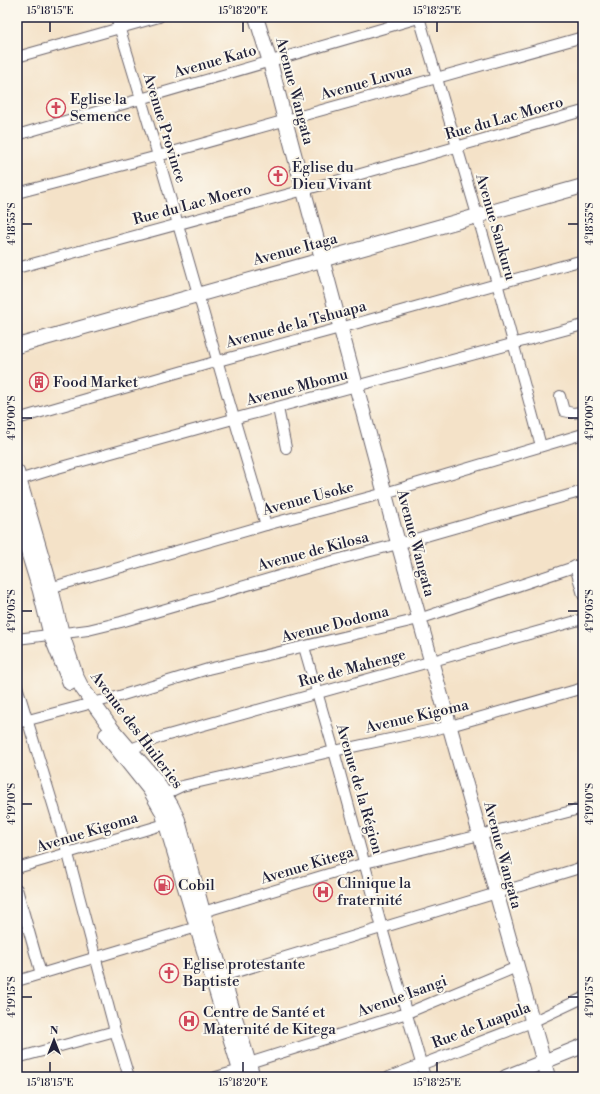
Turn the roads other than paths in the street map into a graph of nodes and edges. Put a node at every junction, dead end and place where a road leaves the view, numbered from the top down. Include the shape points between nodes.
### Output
1 (116, 17) edge
2 (159, 17) edge
3 (256, 17) edge
4 (420, 17) edge
5 (119, 29) junction
6 (583, 37) edge
7 (17, 58) edge
8 (270, 62) junction
9 (437, 78) junction
10 (141, 98) junction
11 (583, 111) edge
12 (284, 120) junction
13 (17, 135) edge
14 (457, 147) junction
15 (158, 156) junction
16 (583, 186) edge
17 (304, 190) junction
18 (17, 194) edge
19 (478, 217) junction
20 (179, 223) junction
21 (322, 260) junction
22 (583, 260) edge
23 (17, 268) edge
24 (497, 283) junction
25 (199, 294) junction
26 (583, 324) edge
27 (340, 328) junction
28 (513, 343) junction
29 (17, 346) edge
30 (218, 361) junction
31 (357, 386) junction
32 (560, 396) dead end
33 (278, 408) junction
34 (583, 414) edge
35 (17, 419) edge
36 (233, 419) junction
37 (583, 434) edge
38 (541, 446) junction
39 (286, 448) dead end
40 (18, 476) edge
41 (583, 491) edge
42 (385, 493) junction
43 (17, 516) edge
44 (266, 525) junction
45 (398, 544) junction
46 (21, 548) edge
47 (579, 565) edge
48 (45, 589) junction
49 (583, 595) edge
50 (419, 619) junction
51 (583, 619) edge
52 (56, 635) junction
53 (17, 639) edge
54 (304, 647) junction
55 (432, 662) junction
56 (17, 686) edge
57 (583, 688) edge
58 (317, 693) junction
59 (88, 704) junction
60 (22, 722) edge
61 (450, 726) junction
62 (131, 750) junction
63 (334, 751) junction
64 (165, 794) junction
65 (583, 808) edge
66 (172, 822) junction
67 (480, 835) junction
68 (68, 854) junction
69 (365, 863) junction
70 (583, 867) edge
71 (17, 868) edge
72 (17, 889) edge
73 (496, 894) junction
74 (203, 912) junction
75 (197, 928) junction
76 (382, 928) junction
77 (96, 957) junction
78 (517, 967) junction
79 (42, 974) junction
80 (217, 977) junction
81 (17, 981) edge
82 (583, 998) edge
83 (407, 1013) junction
84 (532, 1022) junction
85 (115, 1031) junction
86 (583, 1046) edge
87 (17, 1058) edge
88 (543, 1062) junction
89 (421, 1064) junction
90 (243, 1070) edge
91 (129, 1077) edge
92 (216, 1077) edge
93 (253, 1077) edge
94 (389, 1077) edge
95 (425, 1077) edge
96 (506, 1077) edge
97 (548, 1077) edge

1 - 5 street, Avenue Province
2 - 5 street
3 - 8 street, Avenue Wangata
4 - 8 street, Avenue Kato
4 - 9 street, Avenue Sankuru
5 - 7 street
5 - 10 street, Avenue Province
6 - 9 street, Avenue Luvua
8 - 10 street, Avenue Kato
8 - 12 street, Avenue Wangata
9 - 12 street, Avenue Luvua
9 - 14 street, Avenue Sankuru
10 - 13 street, Avenue Kato
10 - 15 street, Avenue Province
11 - 14 street, Rue du Lac Moero
12 - 15 street, Avenue Luvua
12 - 17 street, Avenue Wangata
14 - 17 street, Rue du Lac Moero
14 - 19 street, Avenue Sankuru
15 - 18 street, Avenue Luvua
15 - 20 street, Avenue Province
16 - 19 street, Avenue Itaga
17 - 20 street, Rue du Lac Moero
17 - 21 street, Avenue Wangata
19 - 21 street, Avenue Itaga
19 - 24 street, Avenue Sankuru
20 - 23 street, Rue du Lac Moero
20 - 25 street, Avenue Province
21 - 25 street, Avenue Itaga
21 - 27 street, Avenue Wangata
22 - 24 street, Avenue de la Tshuapa
24 - 27 street, Avenue de la Tshuapa
24 - 28 street, Avenue Sankuru
25 - 29 street, Avenue Itaga
25 - 30 street, Avenue Province
26 - 28 street, Avenue Mbomu
27 - 30 street, Avenue de la Tshuapa
27 - 31 street, Avenue Wangata
28 - 31 street, Avenue Mbomu
28 - 38 street, Avenue Sankuru
30 - 35 street, Avenue de la Tshuapa
30 - 36 street, Avenue Province
31 - 33 street, Avenue Mbomu
31 - 42 street, Avenue Wangata
32 - 34 street via 564,410
33 - 36 street, Avenue Mbomu
33 - 39 street
36 - 40 street, Avenue Mbomu via 54,469
36 - 44 street, Avenue Province
37 - 38 street, Avenue Usoke
38 - 42 street, Avenue Usoke
40 - 48 street, Avenue des Huileries
41 - 45 street, Avenue de Kilosa
42 - 44 street, Avenue Usoke
42 - 45 street, Avenue Wangata
43 - 46 street, Avenue des Huileries
44 - 48 street, Avenue Usoke
45 - 50 street, Avenue Wangata
45 - 52 street, Avenue de Kilosa via 121,622
46 - 48 street, Avenue des Huileries
47 - 49 street
47 - 50 street, Avenue Dodoma
48 - 52 street, Avenue des Huileries
50 - 54 street, Avenue Dodoma
50 - 55 street, Avenue Wangata
51 - 55 street, Rue de Mahenge
52 - 53 street, Avenue de Kilosa
52 - 59 street, Avenue des Huileries
54 - 58 street, Avenue de la Région
54 - 59 street, Avenue Dodoma via 208,670
55 - 58 street, Rue de Mahenge
55 - 61 street, Avenue Wangata
56 - 60 street
57 - 61 street, Avenue Kigoma
58 - 62 street, Rue de Mahenge via 161,737
58 - 63 street, Avenue de la Région
59 - 60 street, Avenue Dodoma
59 - 62 street, Avenue des Huileries
59 - 66 street, Avenue des Huileries via 105,734
60 - 68 street
61 - 63 street, Avenue Kigoma
61 - 67 street, Avenue Wangata
62 - 64 street, Avenue des Huileries
63 - 64 street, Avenue Kigoma via 182,786
63 - 69 street, Avenue de la Région
64 - 66 street, Avenue des Huileries
65 - 67 street, Avenue Kitega
66 - 68 street, Avenue Kigoma
66 - 74 street, Avenue des Huileries
66 - 75 street, Avenue des Huileries
67 - 69 street, Avenue Kitega
67 - 73 street, Avenue Wangata
68 - 71 street, Avenue Kigoma
68 - 77 street
69 - 74 street, Avenue Kitega
69 - 76 street, Avenue de la Région
70 - 73 street
72 - 79 street
73 - 76 street
73 - 78 street, Avenue Wangata
74 - 80 street, Avenue des Huileries
75 - 77 street
75 - 80 street, Avenue des Huileries
76 - 80 street
76 - 83 street, Avenue de la Région
77 - 79 street
77 - 85 street
78 - 83 street, Avenue Isangi
78 - 84 street, Avenue Wangata
79 - 81 street
80 - 90 street, Avenue des Huileries
82 - 84 street, Rue de Luapula
83 - 89 street, Avenue de la Région
83 - 90 street, Avenue Isangi
84 - 88 street, Avenue Wangata
84 - 89 street, Rue de Luapula
85 - 87 street
85 - 91 street
86 - 88 street
88 - 96 street
88 - 97 street, Avenue Wangata
89 - 94 street, Rue de Luapula
89 - 95 street, Avenue de la Région
90 - 92 street, Avenue Isangi
90 - 93 street, Avenue des Huileries

